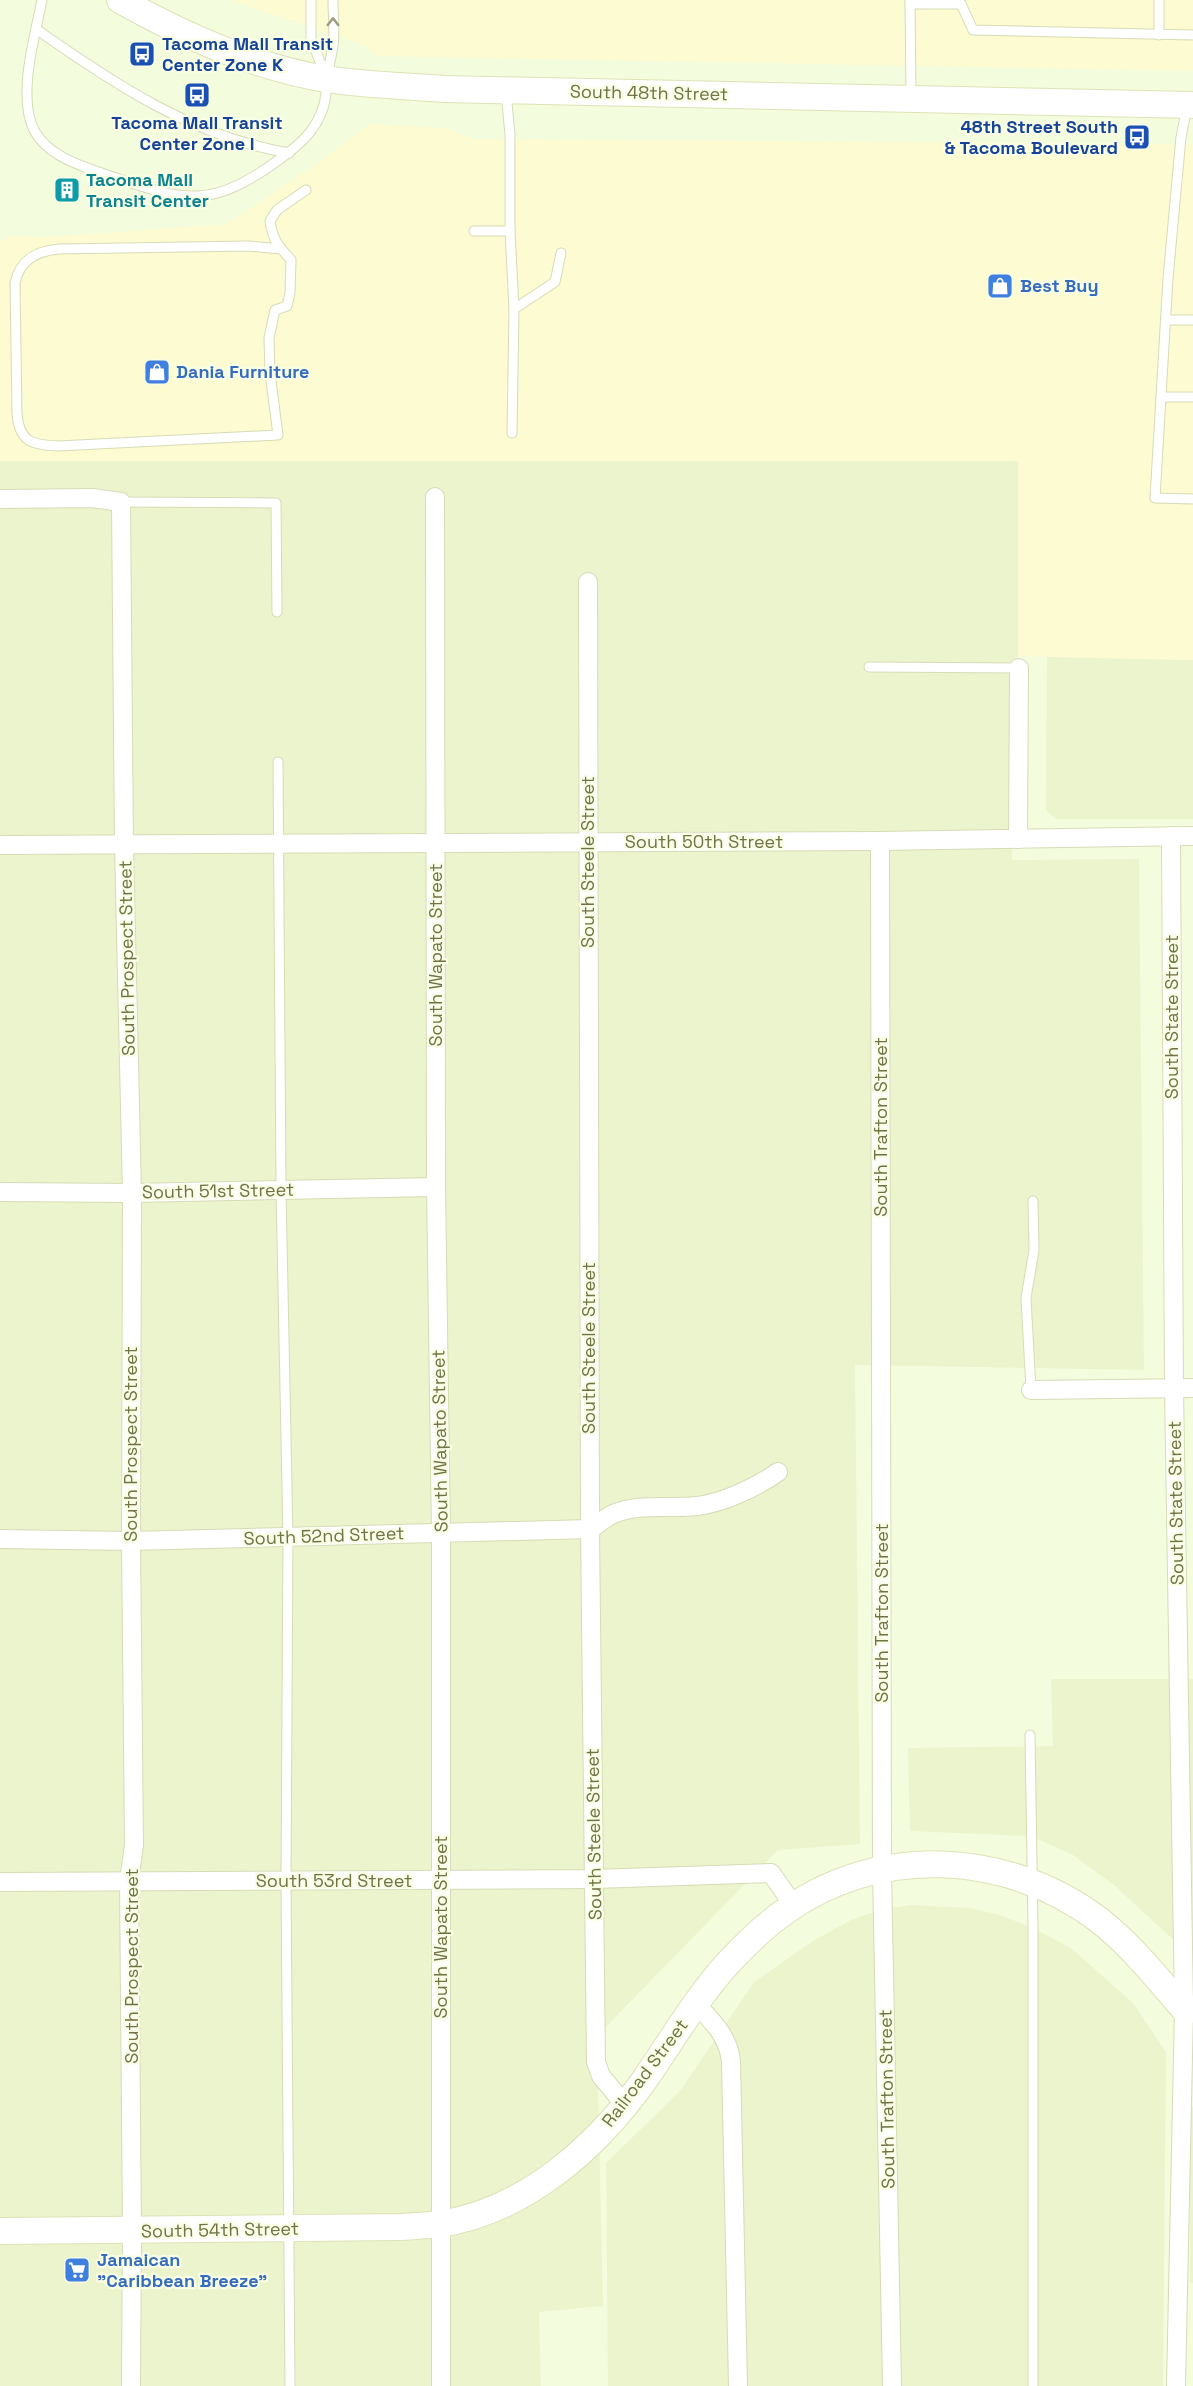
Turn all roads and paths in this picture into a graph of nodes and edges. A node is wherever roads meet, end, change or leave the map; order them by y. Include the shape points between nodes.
1 (42, 0) edge
2 (120, 0) edge
3 (311, 0) edge
4 (333, 0) edge
5 (1159, 0) edge
6 (910, 2) edge
7 (963, 2) edge
8 (36, 29) junction
9 (1159, 34) junction
10 (1193, 35) edge
11 (327, 79) junction
12 (506, 90) junction
13 (911, 98) junction
14 (1190, 105) edge
15 (289, 153) junction
16 (306, 190) dead end
17 (474, 231) dead end
18 (510, 231) junction
19 (281, 249) junction
20 (561, 253) dead end
21 (514, 309) junction
22 (1166, 320) junction
23 (1193, 320) edge
24 (1161, 397) junction
25 (1193, 397) edge
26 (512, 433) dead end
27 (435, 497) dead end
28 (0, 499) edge
29 (1193, 499) edge
30 (122, 502) junction
31 (588, 582) dead end
32 (277, 612) dead end
33 (869, 667) dead end
34 (1019, 669) joint
35 (278, 762) dead end
36 (1171, 836) junction
37 (1193, 836) edge
38 (1018, 838) junction
39 (880, 841) junction
40 (279, 842) junction
41 (587, 842) junction
42 (436, 843) junction
43 (0, 846) edge
44 (124, 846) junction
45 (436, 1186) junction
46 (281, 1190) junction
47 (0, 1192) edge
48 (132, 1193) junction
49 (1033, 1201) dead end
50 (1174, 1389) junction
51 (1193, 1389) edge
52 (1032, 1390) joint
53 (778, 1472) dead end
54 (590, 1529) junction
55 (441, 1533) junction
56 (288, 1537) junction
57 (0, 1539) edge
58 (131, 1541) junction
59 (1030, 1735) dead end
60 (882, 1869) junction
61 (595, 1879) junction
62 (129, 1881) junction
63 (286, 1881) junction
64 (442, 1881) junction
65 (1032, 1881) junction
66 (0, 1882) edge
67 (794, 1906) junction
68 (696, 2004) junction
69 (1190, 2013) edge
70 (625, 2105) junction
71 (440, 2224) junction
72 (288, 2229) junction
73 (0, 2231) edge
74 (132, 2231) junction
75 (130, 2386) edge
76 (290, 2386) edge
77 (441, 2386) edge
78 (738, 2386) edge
79 (892, 2386) edge
80 (1034, 2386) edge
81 (1176, 2386) edge

1 - 8 lane
2 - 11 street, South 48th Street via 226,51
3 - 11 lane via 311,39
11 -> 4 lane via 333,43
5 - 9 lane
6 - 7 lane
6 - 13 lane
7 - 9 lane via 973,30
8 - 15 lane via 153,105 239,142
8 - 15 lane via 28,111 43,142 66,159 149,189 197,197 236,187
9 - 10 lane
11 - 12 street, South 48th Street
11 - 15 lane via 317,122
12 - 13 street, South 48th Street
12 - 18 lane
13 - 14 street, South 48th Street
14 - 22 lane via 1181,137
16 - 19 lane via 277,210 270,221 273,237
17 - 18 lane
18 - 21 lane
19 - 19 lane via 59,249 28,259 15,283 17,413 22,434 30,442 58,446 278,435 269,338 275,310 287,306 290,293 291,260
20 - 21 lane via 555,282
21 - 26 lane
22 - 23 lane
22 - 24 lane
24 - 25 lane
24 - 29 lane via 1155,498
27 - 42 street, South Wapato Street
28 - 30 street via 92,498
30 - 32 lane via 276,503
30 - 44 street, South Prospect Street
31 - 41 street, South Steele Street
33 - 34 lane
34 - 38 street
35 - 40 lane
36 - 37 street, South 50th Street
36 - 38 street, South 50th Street
36 - 50 street, South State Street
38 - 39 street, South 50th Street
39 - 41 street, South 50th Street
39 - 60 street, South Trafton Street
40 - 42 street, South 50th Street
40 - 44 street, South 50th Street
40 - 46 lane
41 - 42 street, South 50th Street
41 - 54 street, South Steele Street
42 - 45 street, South Wapato Street
43 - 44 street, South 50th Street
44 - 48 street, South Prospect Street
45 - 46 street, South 51st Street
45 - 55 street, South Wapato Street
46 - 48 street, South 51st Street
46 - 56 lane
47 - 48 street, South 51st Street
48 - 58 street, South Prospect Street
49 - 52 lane via 1034,1250 1026,1298
50 - 51 street
50 - 52 street
50 - 69 street, South State Street
53 - 54 street, South 52nd Street via 742,1493 699,1506 639,1508 614,1514
54 - 55 street, South 52nd Street
54 - 61 street, South Steele Street
55 - 56 street, South 52nd Street
55 - 64 street, South Wapato Street
56 - 58 street, South 52nd Street
56 - 63 lane
57 - 58 street, South 52nd Street
58 - 62 street, South Prospect Street via 134,1845
59 - 65 lane
60 - 65 street via 907,1864 954,1864
60 - 67 street, Railroad Street via 840,1882
60 - 79 street, South Trafton Street
61 - 64 street, South 53rd Street
61 - 67 street, South 53rd Street via 771,1873
61 - 70 street, South Steele Street via 596,2062 601,2076
62 - 63 street, South 53rd Street
62 - 66 street, South 53rd Street
62 - 74 street, South Prospect Street
63 - 64 street, South 53rd Street
63 - 72 lane
64 - 71 street, South Wapato Street
65 - 69 street via 1078,1906 1111,1931
65 - 80 lane
67 - 68 street, Railroad Street via 750,1940
68 - 70 street, Railroad Street
68 - 78 street via 723,2035 731,2061
69 - 81 street, South State Street
70 - 71 street, Railroad Street via 555,2173 497,2207
71 - 72 street, South 54th Street
71 - 77 street, South Wapato Street
72 - 74 street, South 54th Street
72 - 76 lane
73 - 74 street, South 54th Street
74 - 75 street, South Prospect Street

